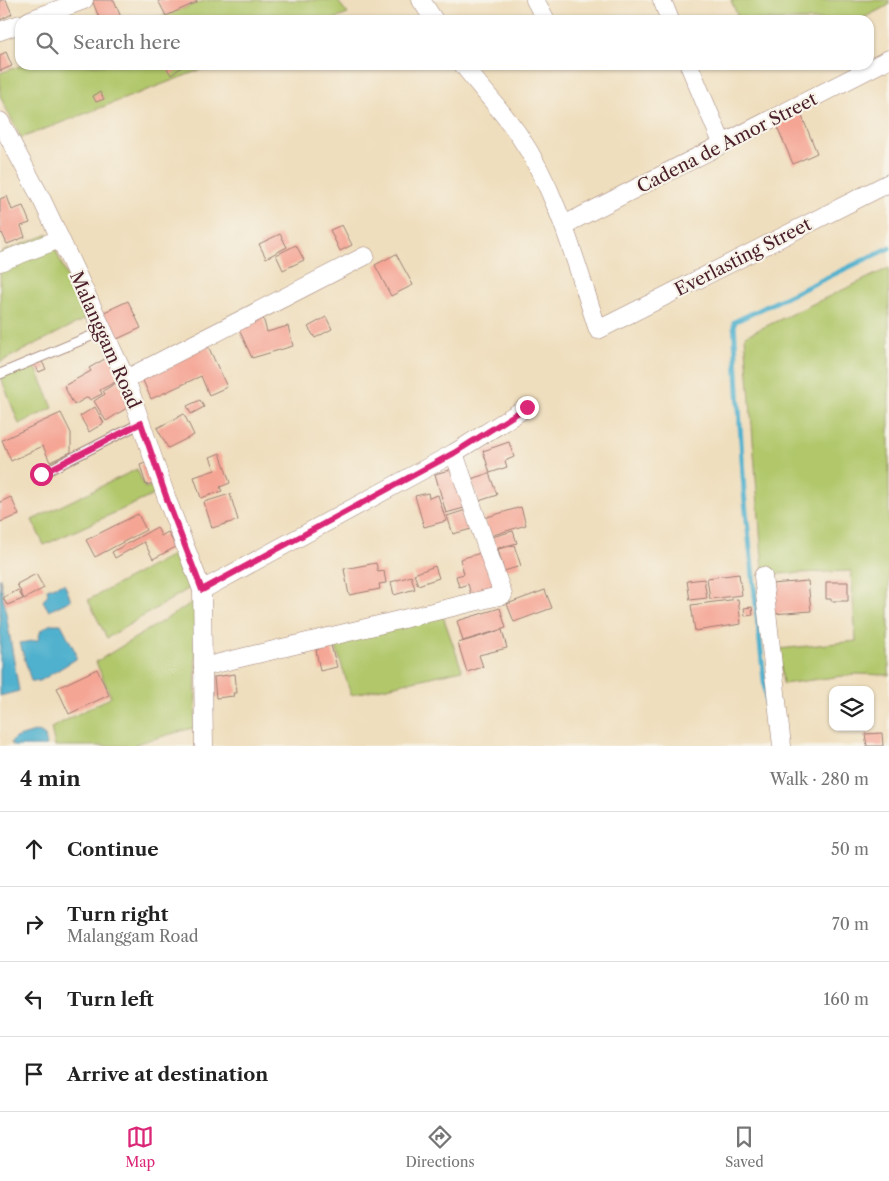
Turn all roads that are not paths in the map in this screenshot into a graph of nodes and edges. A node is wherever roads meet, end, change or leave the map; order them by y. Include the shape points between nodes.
1 (84, 0) edge
2 (421, 0) edge
3 (535, 0) edge
4 (662, 0) edge
5 (44, 15) edge
6 (431, 15) edge
7 (543, 15) edge
8 (668, 15) edge
9 (15, 26) edge
10 (0, 31) edge
11 (889, 59) edge
12 (874, 67) edge
13 (467, 70) edge
14 (691, 70) edge
15 (867, 70) edge
16 (0, 121) edge
17 (722, 143) junction
18 (889, 183) edge
19 (564, 225) junction
20 (60, 239) junction
21 (365, 256) dead end
22 (0, 262) edge
23 (103, 331) junction
24 (0, 374) edge
25 (126, 378) junction
26 (527, 407) dead end
27 (141, 423) junction
28 (454, 453) junction
29 (41, 474) dead end
30 (764, 576) dead end
31 (202, 590) junction
32 (203, 667) junction
33 (204, 746) edge
34 (782, 746) edge

1 - 5 street
2 - 6 street
3 - 7 street
4 - 8 street
9 - 10 street
11 - 12 street, Cadena de Amor Street
13 - 19 street via 518,134
14 - 17 street
15 - 17 street, Cadena de Amor Street
16 - 20 street, Malanggam Road
17 - 19 street, Cadena de Amor Street
18 - 19 street, Everlasting Street via 598,330
20 - 22 street
20 - 23 street, Malanggam Road
21 - 25 street
23 - 24 lane
23 - 25 street, Malanggam Road
25 - 27 street, Malanggam Road
26 - 28 street
27 - 29 lane
27 - 31 street, Malanggam Road
28 - 31 street
28 - 32 street via 503,595
30 - 34 street
31 - 32 street, Malanggam Road
32 - 33 street, Malanggam Road

